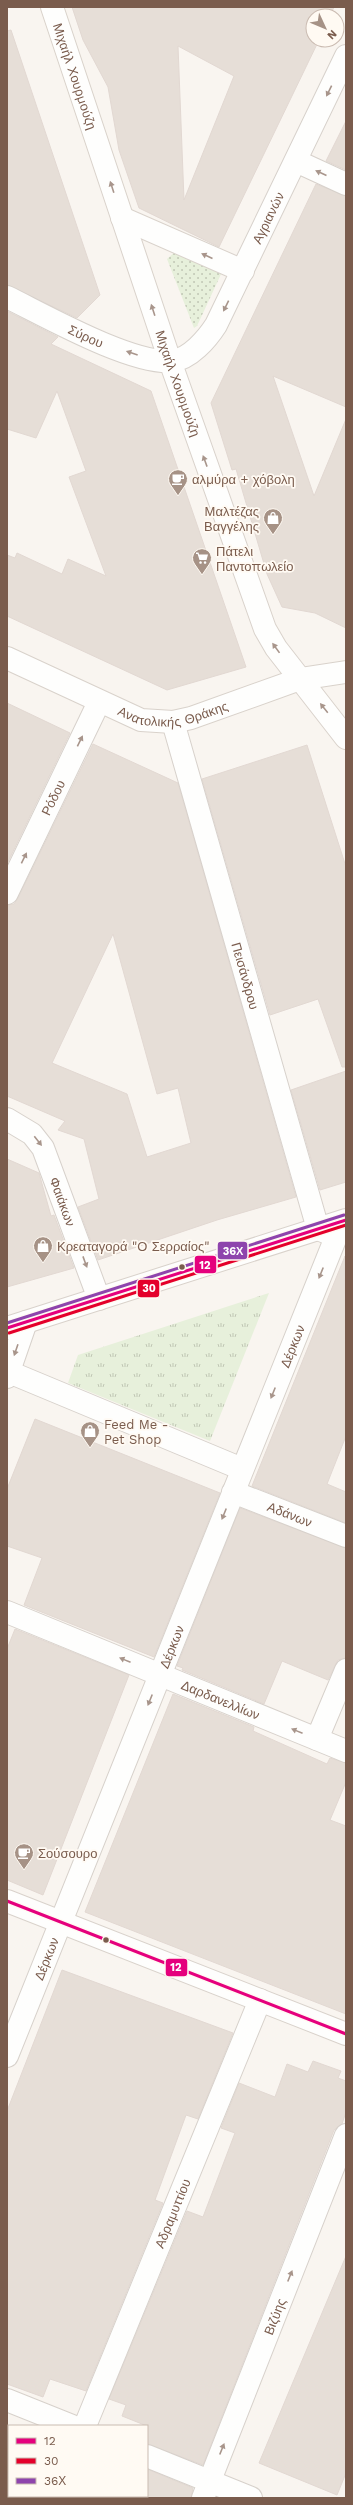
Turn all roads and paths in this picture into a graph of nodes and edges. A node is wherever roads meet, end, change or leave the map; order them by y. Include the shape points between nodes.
1 (52, 7) edge
2 (346, 56) edge
3 (296, 161) junction
4 (346, 184) edge
5 (122, 218) junction
6 (243, 271) junction
7 (7, 297) edge
8 (170, 361) junction
9 (7, 658) edge
10 (346, 672) edge
11 (300, 679) junction
12 (99, 702) junction
13 (172, 722) junction
14 (346, 738) edge
15 (7, 893) edge
16 (7, 1119) edge
17 (337, 1232) edge
18 (99, 1299) junction
19 (16, 1325) edge
20 (8, 1375) edge
21 (242, 1470) junction
22 (233, 1492) junction
23 (346, 1536) edge
24 (7, 1612) edge
25 (346, 1670) edge
26 (160, 1675) junction
27 (317, 1739) junction
28 (346, 1751) edge
29 (7, 1901) edge
30 (61, 1923) junction
31 (260, 2000) junction
32 (346, 2034) edge
33 (7, 2056) edge
34 (346, 2135) edge
35 (7, 2400) edge
36 (51, 2422) edge
37 (67, 2425) edge
38 (85, 2425) edge
39 (148, 2457) edge
40 (206, 2490) edge
41 (251, 2498) edge

5 -> 1 street, Μιχαήλ Χουρμούζη
2 -> 3 street, Αγριανών
4 -> 3 street
3 - 6 street, Αγριανών
6 -> 5 street
8 -> 5 street, Μιχαήλ Χουρμούζη
6 -> 8 street, Αγριανών via 212,331 191,352
8 -> 7 street, Σύρου via 154,359 115,347
11 -> 8 street, Μιχαήλ Χουρμούζη via 265,629
9 - 12 street, Ανατολικής Θράκης
10 - 11 street, Ανατολικής Θράκης
11 - 13 street, Ανατολικής Θράκης via 191,718
14 -> 11 street, Μιχαήλ Χουρμούζη
12 - 13 street, Ανατολικής Θράκης via 141,720
15 -> 12 street, Ρόδου
13 - 17 street, Πεισάνδρου
16 -> 18 street, Φαιάκων via 32,1134 43,1148
17 - 18 street
17 -> 21 street, Δέρκων
18 - 19 street
19 -> 20 street
20 - 21 street
21 - 22 street, Δέρκων
22 - 23 street, Αδάνων
22 -> 26 street, Δέρκων
26 -> 24 street, Δαρδανελλίων
25 - 27 street
27 -> 26 street, Δαρδανελλίων
26 -> 30 street, Δέρκων
27 - 28 street, Δαρδανελλίων
29 - 30 street
30 - 31 street
30 - 33 street, Δέρκων
31 - 32 street
31 - 38 street, Αδραμυττίου
40 -> 34 street, Βιζύης
35 - 36 street
36 - 37 street
39 - 40 street
40 - 41 street

